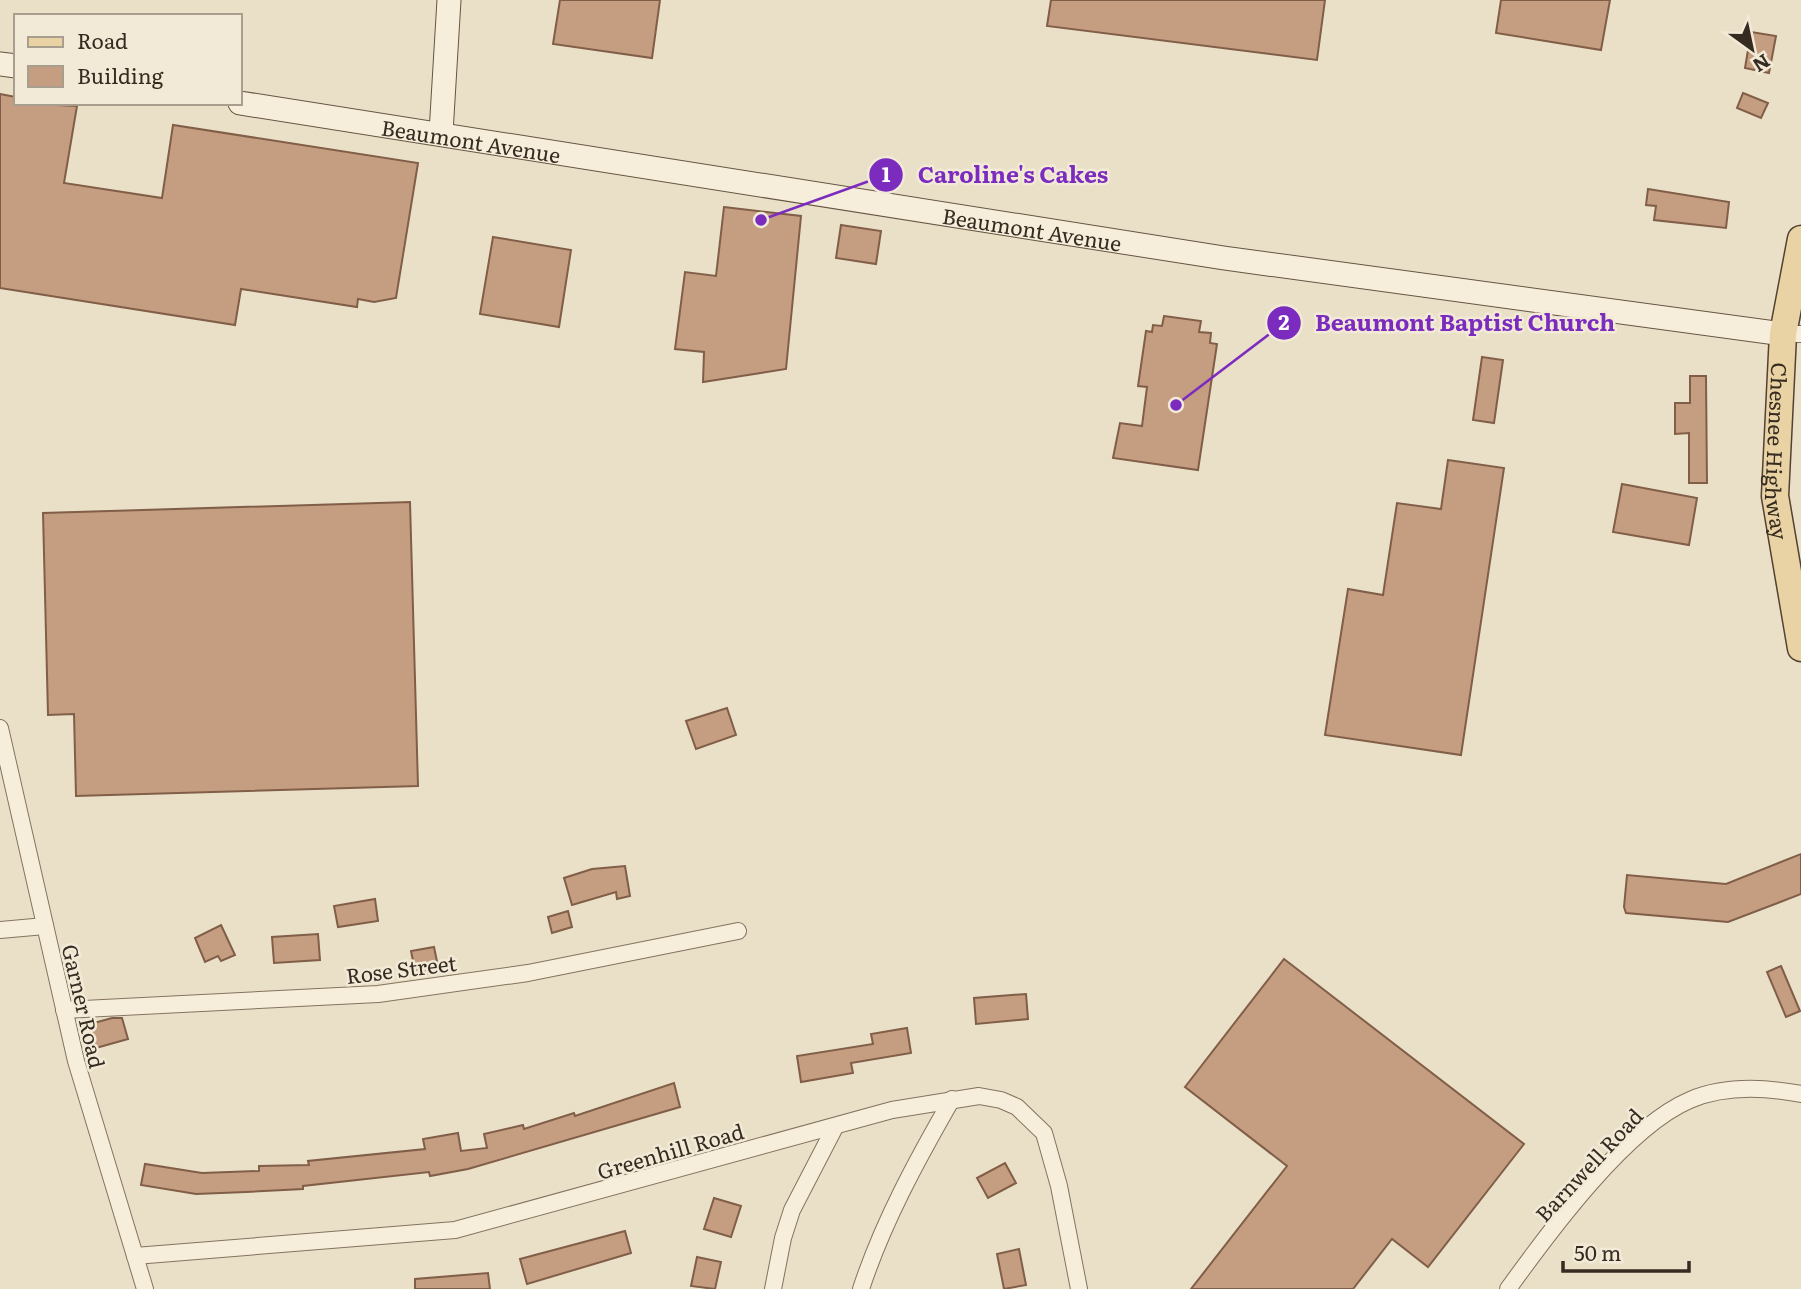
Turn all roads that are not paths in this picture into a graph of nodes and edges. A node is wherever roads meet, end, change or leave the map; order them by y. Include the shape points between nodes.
1 (449, 0) edge
2 (242, 103) edge
3 (440, 133) junction
4 (1801, 239) edge
5 (1792, 334) edge
6 (1801, 648) edge
7 (0, 728) edge
8 (45, 926) junction
9 (0, 930) edge
10 (738, 931) dead end
11 (64, 1010) junction
12 (1801, 1094) edge
13 (952, 1100) junction
14 (835, 1126) junction
15 (135, 1256) junction
16 (145, 1289) edge
17 (773, 1289) edge
18 (861, 1289) edge
19 (1079, 1289) edge
20 (1508, 1289) edge

1 - 3 street
2 - 3 street, Beaumont Avenue
3 - 5 street, Beaumont Avenue via 1224,258
4 - 5 main road, Chesnee Highway
5 - 6 main road, Chesnee Highway via 1774,496
7 - 8 street, Garner Road
8 - 9 street
8 - 11 street, Garner Road
10 - 11 street, Rose Street via 528,973 378,994
11 - 15 street, Garner Road
12 - 20 street, Barnwell Road via 1764,1088 1726,1090 1692,1098 1664,1114 1600,1175
13 - 14 street, Greenhill Road
13 - 18 street via 890,1215
13 - 19 street, Greenhill Road via 979,1096 1001,1100 1017,1107 1044,1133
14 - 15 street, Greenhill Road via 454,1230
14 - 17 street via 792,1210
15 - 16 street, Garner Road

